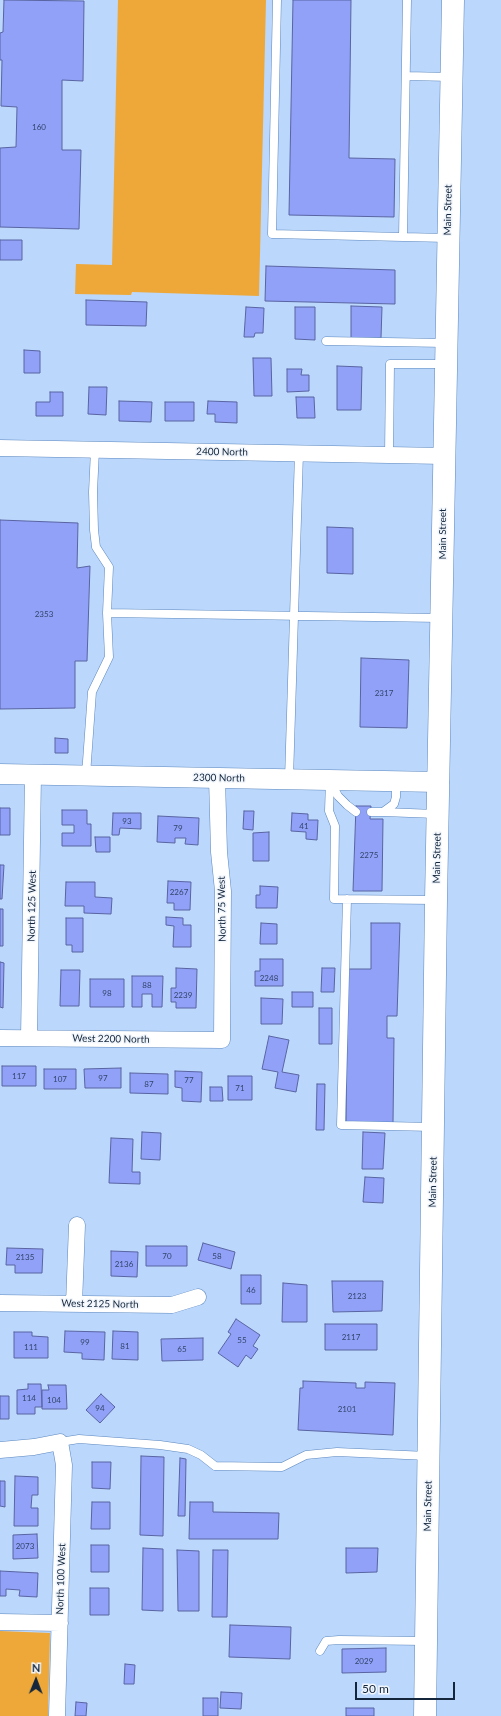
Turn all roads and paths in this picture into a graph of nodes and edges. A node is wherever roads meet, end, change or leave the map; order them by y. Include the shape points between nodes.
1 (277, 0) edge
2 (407, 0) edge
3 (453, 0) edge
4 (406, 76) junction
5 (451, 77) junction
6 (403, 237) junction
7 (448, 238) junction
8 (326, 341) dead end
9 (446, 343) junction
10 (446, 364) junction
11 (0, 448) edge
12 (95, 450) junction
13 (300, 453) junction
14 (389, 455) junction
15 (444, 456) junction
16 (108, 613) junction
17 (294, 615) junction
18 (442, 618) junction
19 (0, 774) edge
20 (33, 775) junction
21 (86, 776) junction
22 (217, 778) junction
23 (289, 780) junction
24 (330, 780) junction
25 (396, 781) junction
26 (438, 782) junction
27 (356, 812) dead end
28 (370, 812) dead end
29 (383, 812) junction
30 (438, 814) junction
31 (347, 899) junction
32 (436, 900) junction
33 (0, 1038) edge
34 (29, 1038) junction
35 (222, 1040) joint
36 (434, 1127) junction
37 (77, 1225) dead end
38 (198, 1297) dead end
39 (0, 1302) edge
40 (74, 1304) junction
41 (60, 1442) junction
42 (0, 1450) edge
43 (429, 1456) junction
44 (0, 1622) edge
45 (60, 1623) junction
46 (426, 1641) junction
47 (320, 1651) dead end
48 (57, 1716) edge
49 (425, 1716) edge

1 - 6 lane via 272,234
2 - 4 lane
3 - 5 main road, Main Street
4 - 5 lane
4 - 6 lane
5 - 7 main road, Main Street
6 - 7 lane
7 - 9 main road, Main Street
8 - 9 lane
9 - 10 main road, Main Street
10 - 14 lane via 390,364
10 - 15 main road, Main Street
11 - 12 street, 2400 North
12 - 13 street, 2400 North
12 - 16 lane via 94,530 96,547 109,567
13 - 14 street, 2400 North
13 - 17 lane
14 - 15 street, 2400 North
15 - 18 main road, Main Street
16 - 17 lane
16 - 21 lane via 109,657 92,692
17 - 18 lane
17 - 23 lane
18 - 26 main road, Main Street
19 - 20 street, 2300 North
20 - 21 street, 2300 North
20 - 34 street, North 125 West
21 - 22 street, 2300 North
22 - 23 street, 2300 North
22 - 35 street, North 75 West via 223,891
23 - 24 street, 2300 North
24 - 25 street, 2300 North
24 - 27 lane via 338,796
24 - 31 lane via 328,811 335,826 334,899
25 - 26 street, 2300 North
25 - 29 lane via 394,804
26 - 30 main road, Main Street
28 - 29 lane
29 - 30 lane
30 - 32 main road, Main Street
31 - 32 lane
31 - 36 lane via 340,1125
32 - 36 main road, Main Street
33 - 34 street, West 2200 North
34 - 35 street, West 2200 North
36 - 43 main road, Main Street
37 - 40 street
38 - 40 street, West 2125 North via 172,1305
39 - 40 street, West 2125 North
41 - 42 street
41 - 43 lane via 79,1439 188,1448 215,1466 282,1467 306,1455 337,1452
41 - 45 street, North 100 West via 64,1465
43 - 46 main road, Main Street
44 - 45 street
45 - 48 street, North 100 West
46 - 47 lane via 326,1641
46 - 49 main road, Main Street

